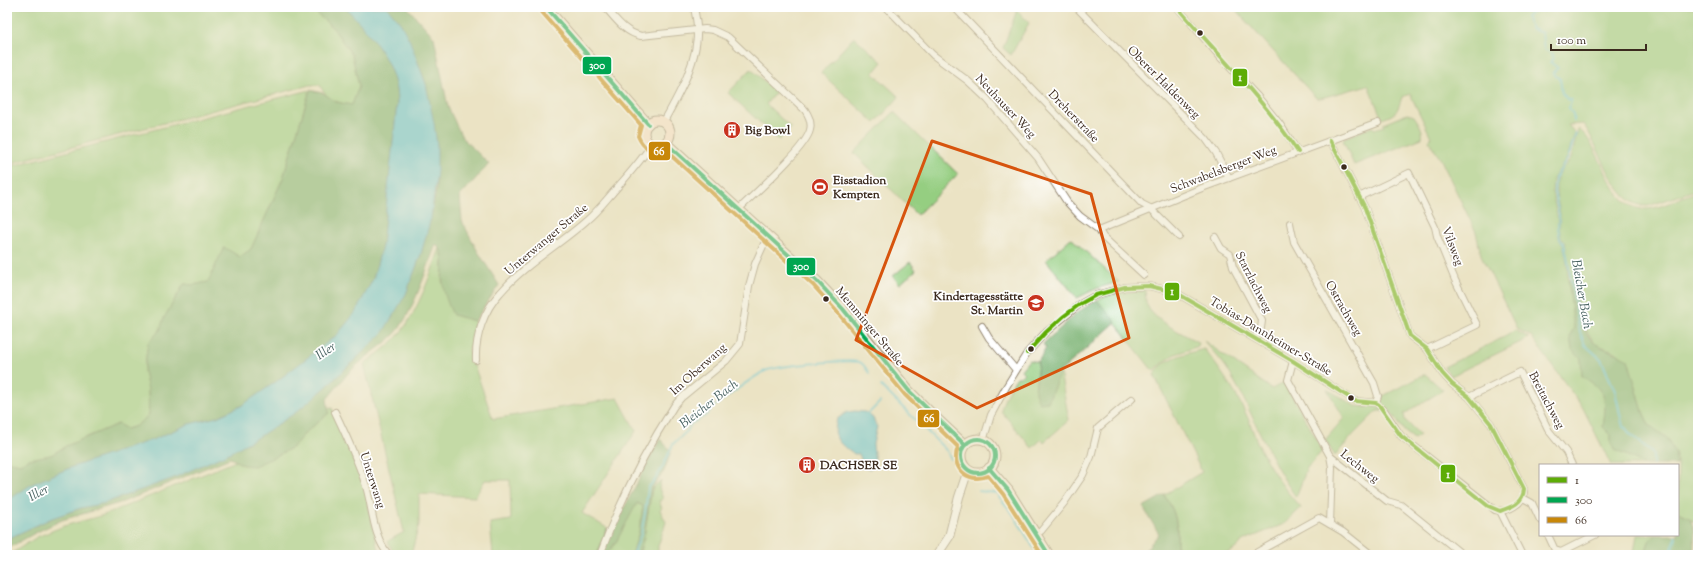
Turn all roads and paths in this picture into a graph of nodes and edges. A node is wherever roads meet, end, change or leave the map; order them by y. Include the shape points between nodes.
1 (546, 7) edge
2 (605, 7) edge
3 (694, 7) edge
4 (886, 7) edge
5 (954, 7) edge
6 (1076, 7) edge
7 (1177, 7) edge
8 (697, 29) junction
9 (663, 123) junction
10 (1378, 123) dead end
11 (648, 124) junction
12 (1330, 140) junction
13 (666, 143) junction
14 (651, 145) junction
15 (1298, 152) junction
16 (1229, 178) junction
17 (1359, 197) junction
18 (1150, 208) junction
19 (740, 209) junction
20 (1290, 224) dead end
21 (1099, 230) junction
22 (768, 235) junction
23 (1179, 237) dead end
24 (1215, 237) dead end
25 (1144, 275) dead end
26 (982, 326) dead end
27 (1255, 338) junction
28 (1427, 349) junction
29 (476, 360) dead end
30 (1293, 361) junction
31 (1016, 370) junction
32 (1469, 397) junction
33 (1132, 399) dead end
34 (1376, 403) junction
35 (335, 412) dead end
36 (983, 440) junction
37 (965, 445) junction
38 (1330, 456) junction
39 (1572, 464) edge
40 (989, 468) junction
41 (968, 470) junction
42 (1523, 498) junction
43 (1500, 511) junction
44 (1539, 518) edge
45 (1330, 524) junction
46 (1036, 534) junction
47 (1548, 536) edge
48 (1593, 536) edge
49 (390, 555) edge
50 (600, 555) edge
51 (937, 555) edge
52 (1049, 555) edge
53 (1252, 555) edge
54 (1372, 555) edge
55 (1463, 555) edge
56 (1522, 555) edge

1 - 11 main road
2 - 8 street via 625,30 632,34 641,36
3 - 8 street
4 - 21 street, Neuhauser Weg via 933,55 987,99 1038,158 1066,202
5 - 18 street, Dreherstraße via 1142,204
6 - 16 street, Oberer Haldenweg via 1203,136 1216,152
7 - 15 street via 1257,96
8 - 9 street via 690,69 681,92
8 - 19 street via 713,30 728,37 805,110 810,122 804,144
9 - 11 main road via 655,121
9 - 13 main road via 669,134
10 - 12 street, Schwabelsberger Weg
11 - 14 main road via 644,135
12 - 15 street, Schwabelsberger Weg
12 - 17 street
13 - 14 main road
13 - 19 main road, Memminger Straße
14 - 29 street, Unterwanger Straße via 588,220 499,293 478,334
15 - 16 street, Schwabelsberger Weg
16 - 18 street, Schwabelsberger Weg
17 - 28 street via 1373,230 1406,329 1410,336
17 - 28 street, Vilsweg via 1409,173 1455,280 1478,325
18 - 21 street, Schwabelsberger Weg
18 - 23 street, Dreherstraße
19 - 22 main road, Memminger Straße
20 - 34 street, Ostrachweg via 1294,242 1374,383 1378,396
21 - 25 street
22 - 37 main road, Memminger Straße via 817,281 909,391
22 - 50 street, Im Oberwang via 755,264 749,286 740,344 732,355 674,406 633,478
24 - 27 street, Starzlachweg via 1221,248 1230,254 1233,267 1262,320
26 - 31 street
27 - 30 street, Tobias-Dannheimer-Straße
27 - 31 street, Tobias-Dannheimer-Straße via 1174,292 1149,286 1125,287 1096,295 1080,304 1036,342
28 - 32 street via 1442,373
30 - 34 street, Tobias-Dannheimer-Straße via 1355,401
30 - 38 street, Lechweg via 1288,380
31 - 36 street, Tobias-Dannheimer-Straße via 991,415
32 - 39 street, Breitachweg via 1520,372 1549,431 1566,452
32 - 42 street via 1491,424 1501,442 1524,489
33 - 46 street via 1098,428 1091,457 1083,475 1064,503
34 - 43 street via 1384,410 1401,436 1488,506
35 - 49 street, Unterwang via 365,483 378,538
36 - 37 main road via 973,440
36 - 40 main road via 994,453
37 - 41 main road via 961,456
38 - 45 street
38 - 55 street, Lechweg via 1387,501 1401,505
40 - 41 main road via 979,473
40 - 46 main road via 1008,490
41 - 51 street via 949,537
42 - 43 street via 1515,506
42 - 44 street via 1532,503
43 - 56 street
45 - 53 street via 1319,518
45 - 54 street
46 - 52 main road
47 - 48 street via 1555,550 1561,552

